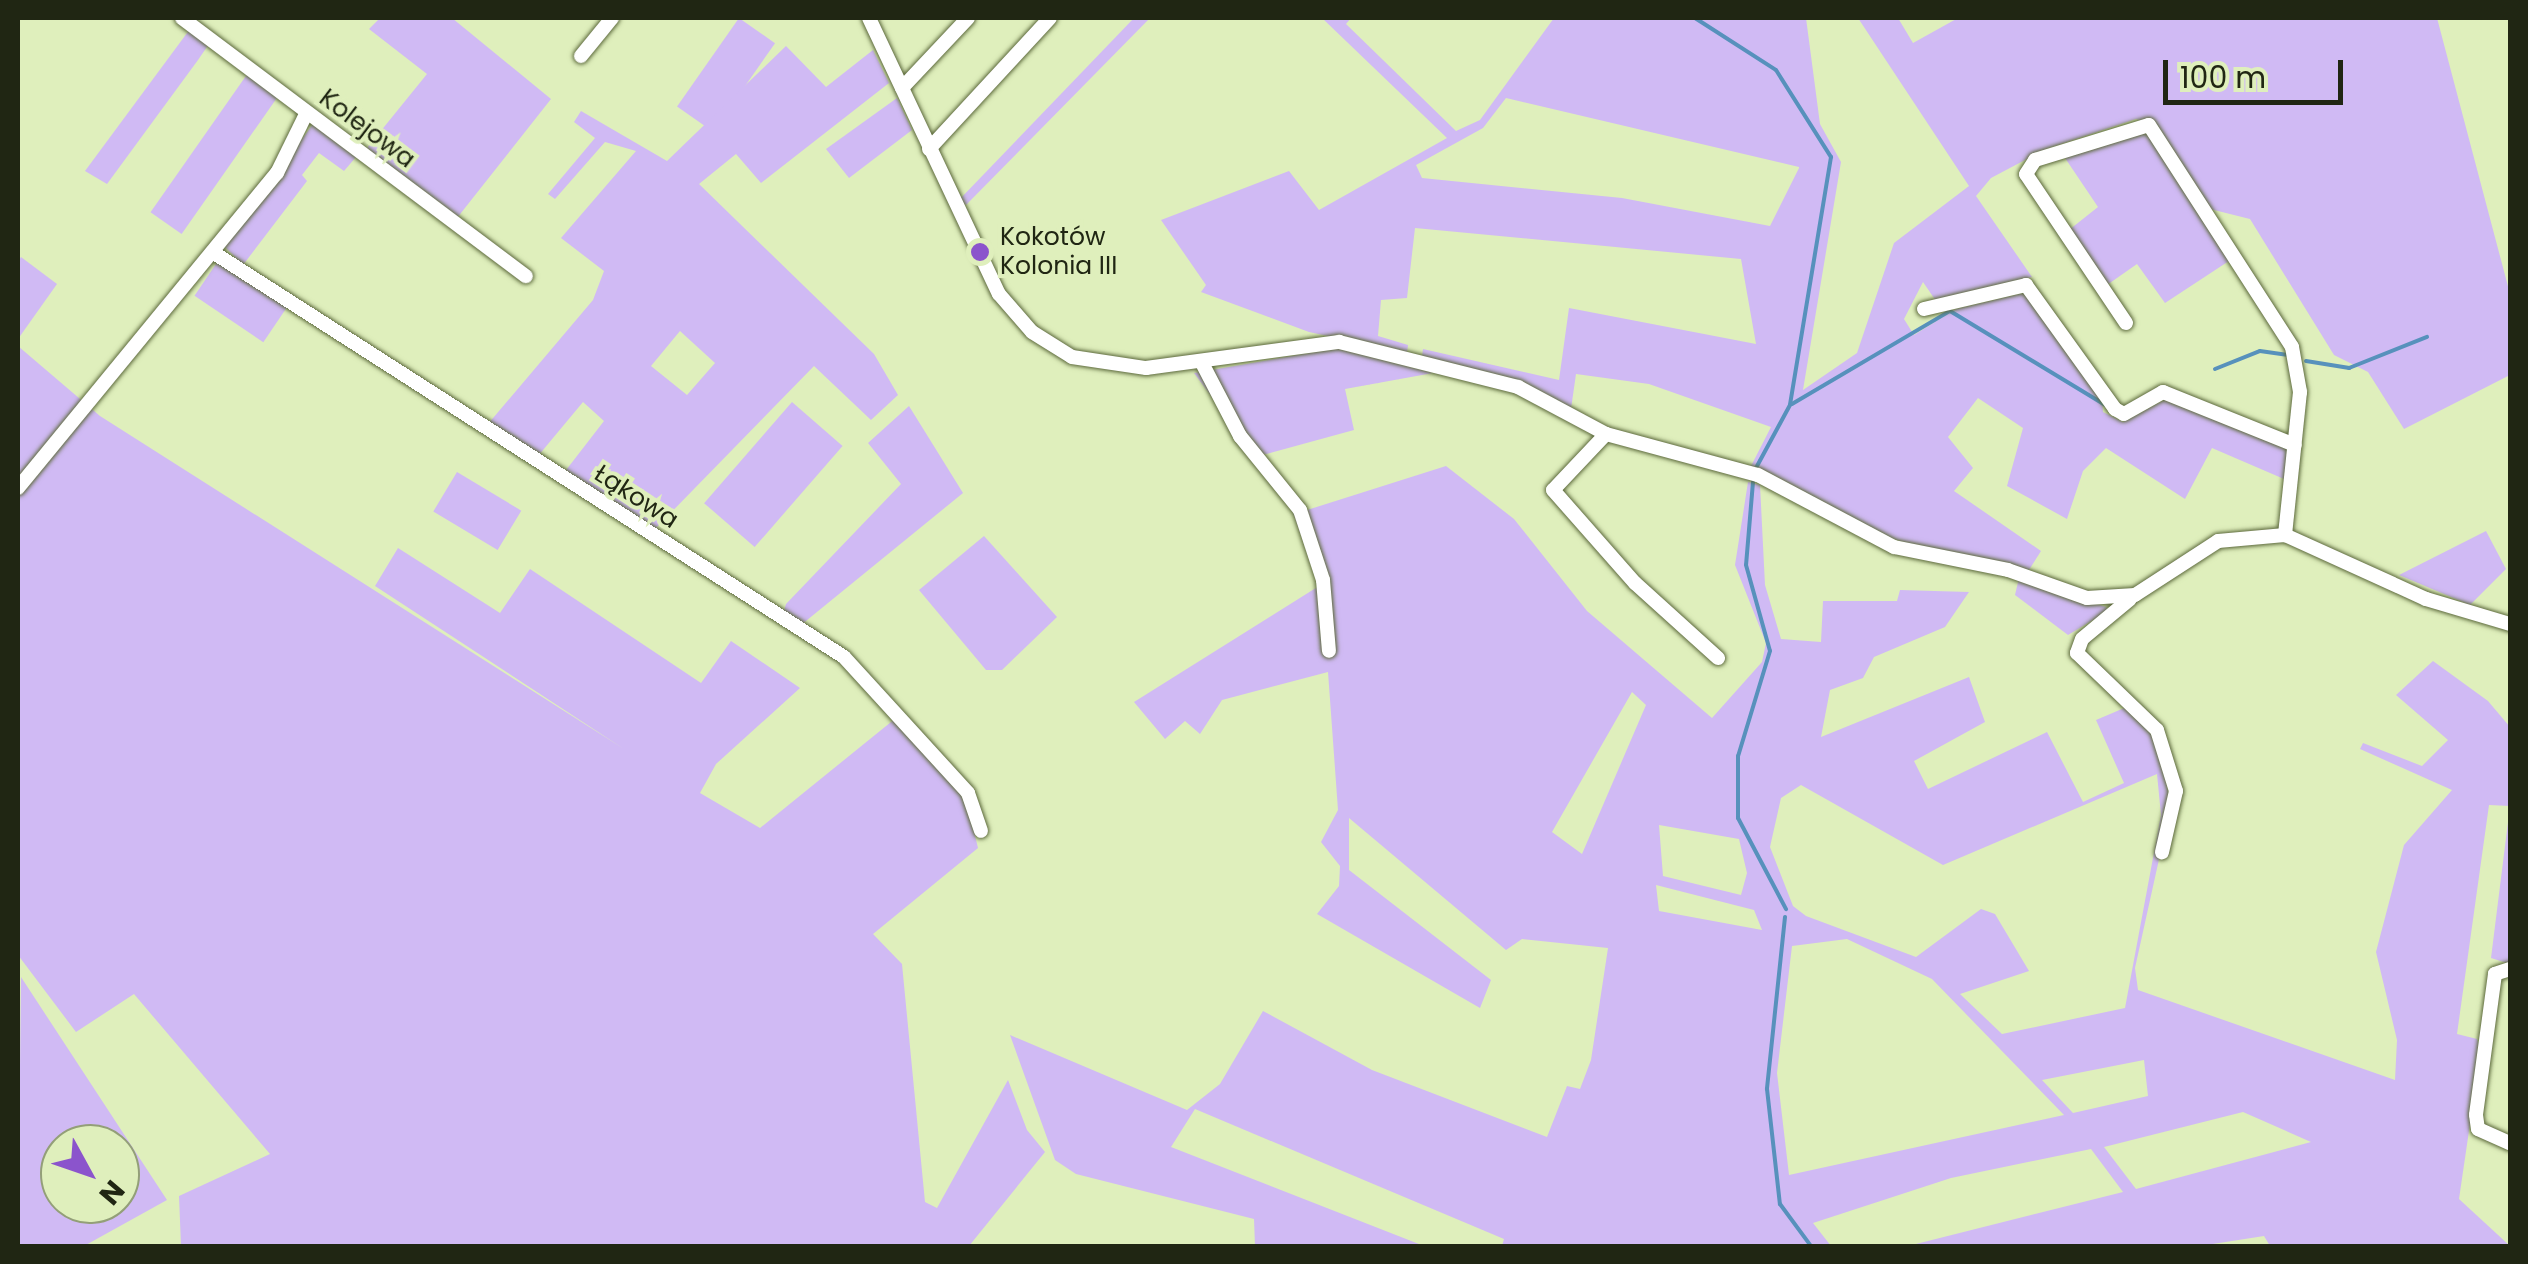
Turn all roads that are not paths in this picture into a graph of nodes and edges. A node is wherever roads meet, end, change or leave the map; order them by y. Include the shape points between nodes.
1 (182, 18) edge
2 (612, 18) edge
3 (968, 18) edge
4 (1050, 18) edge
5 (876, 21) edge
6 (581, 56) dead end
7 (902, 88) junction
8 (305, 116) junction
9 (929, 149) junction
10 (214, 252) junction
11 (526, 276) dead end
12 (1924, 309) dead end
13 (2126, 323) dead end
14 (1200, 361) junction
15 (1606, 434) junction
16 (2295, 445) junction
17 (18, 488) edge
18 (2285, 535) junction
19 (2135, 595) junction
20 (2510, 624) edge
21 (1330, 651) dead end
22 (1718, 658) dead end
23 (981, 831) dead end
24 (2162, 852) dead end
25 (2510, 969) edge
26 (2510, 1143) edge

1 - 8 street, Kolejowa
2 - 6 street
3 - 7 street
4 - 9 street
5 - 7 street
7 - 9 street
8 - 10 street via 292,152
8 - 11 street, Kolejowa
9 - 14 street via 991,281 1046,344 1120,367
10 - 17 street
10 - 23 street, Łąkowa via 844,657 968,793
12 - 16 street via 2026,285 2115,409 2124,414 2164,392
13 - 16 street via 2026,174 2035,160 2149,125 2292,347 2300,392
14 - 15 street via 1339,342 1518,387
14 - 21 street via 1240,436 1300,510 1324,580
15 - 19 street via 1758,476 1839,522 1920,555 2008,570 2087,598
15 - 22 street via 1552,490 1635,584
16 - 18 street
18 - 19 street via 2218,542
18 - 20 street via 2440,604
19 - 24 street via 2082,639 2077,653 2157,730 2176,791
25 - 26 street via 2495,974 2476,1115 2478,1129

